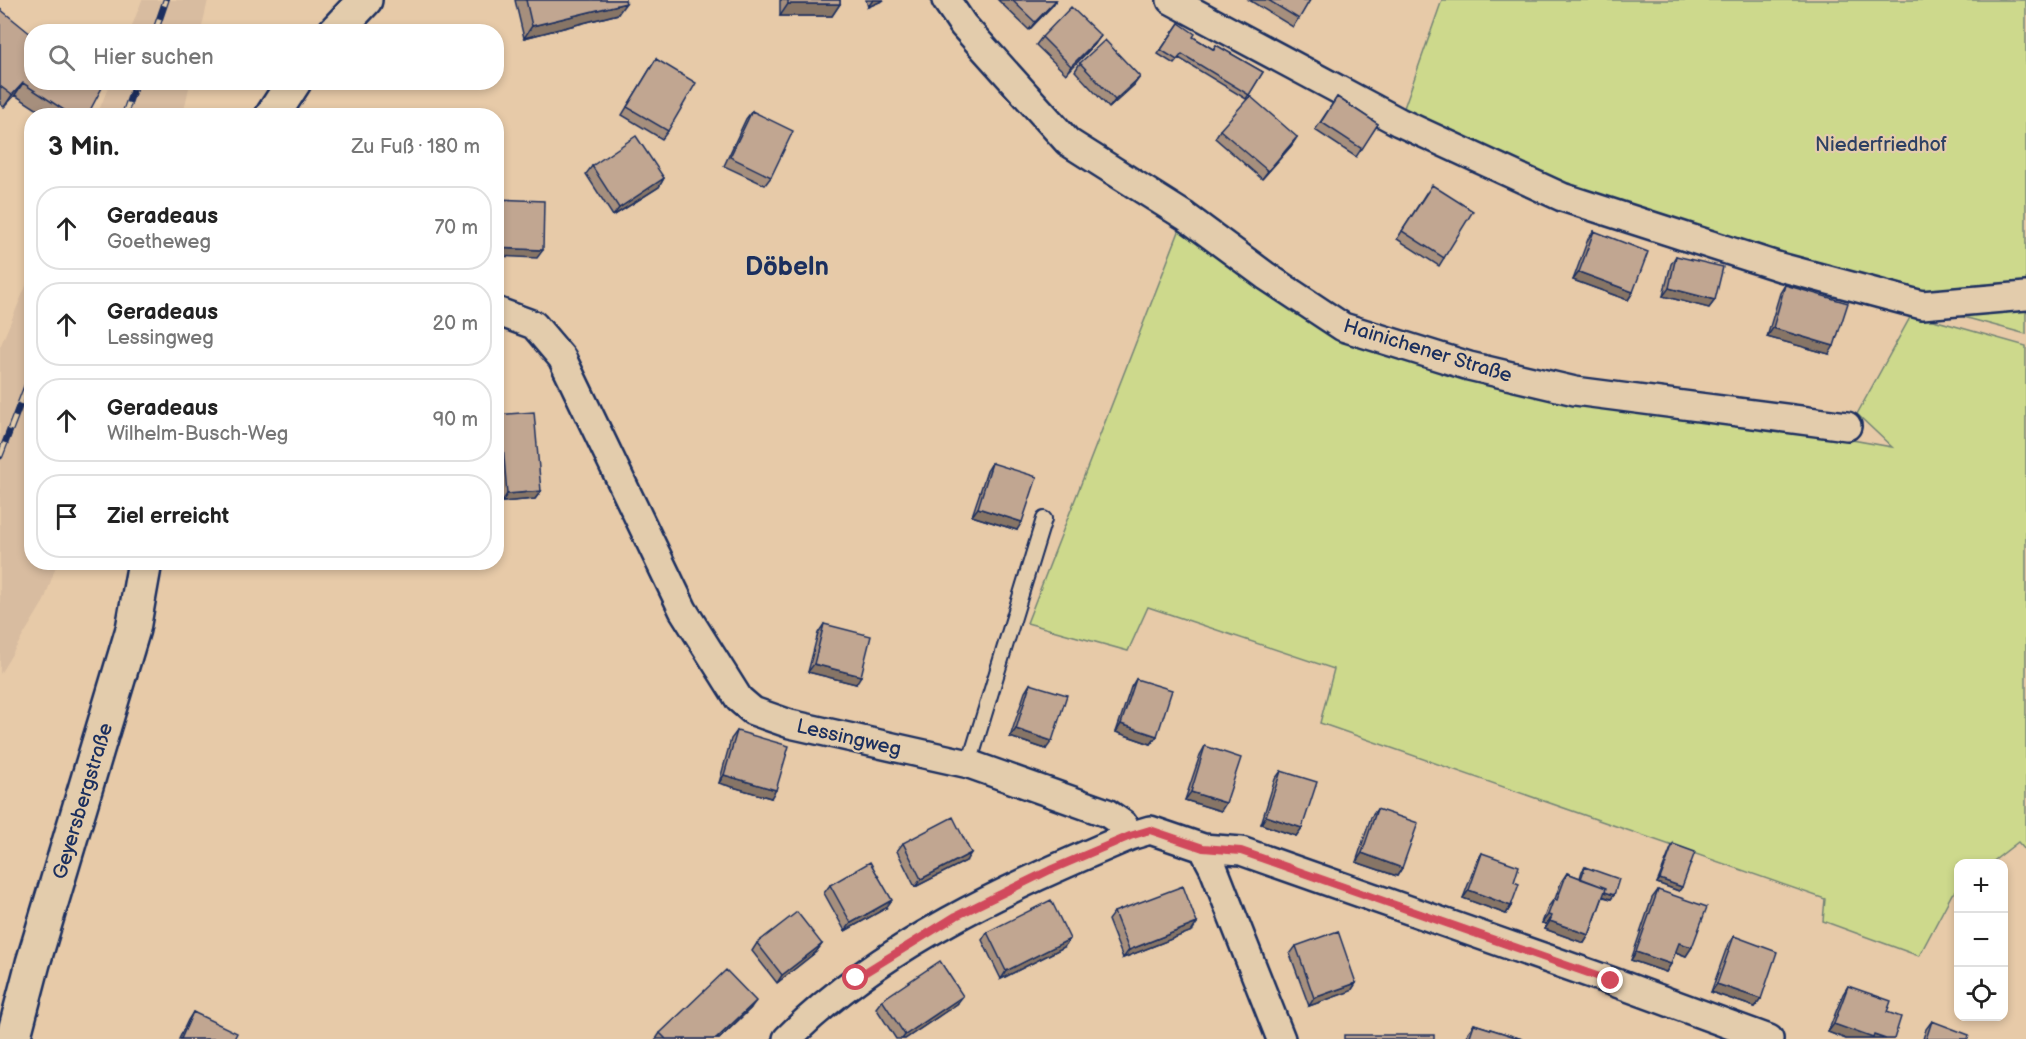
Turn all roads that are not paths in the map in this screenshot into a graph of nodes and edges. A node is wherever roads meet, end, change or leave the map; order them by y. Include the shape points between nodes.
1 (365, 0) edge
2 (946, 0) edge
3 (1171, 0) edge
4 (342, 24) edge
5 (289, 90) edge
6 (277, 108) edge
7 (2026, 296) edge
8 (504, 314) edge
9 (1847, 426) dead end
10 (1044, 519) dead end
11 (144, 570) edge
12 (969, 765) junction
13 (1130, 836) junction
14 (1203, 848) junction
15 (13, 1039) edge
16 (787, 1039) edge
17 (1281, 1039) edge
18 (1769, 1039) edge

1 - 4 main road
2 - 9 street, Hainichener Straße via 963,25 1068,142 1185,216 1343,327 1469,366 1575,391
3 - 7 street via 1399,122 1562,197 1780,267 1922,305
5 - 6 main road
8 - 12 street, Lessingweg via 534,325 562,358 683,610 739,699 753,711 790,724
10 - 12 lane
11 - 15 main road, Geyersbergstraße via 133,629
12 - 13 street, Lessingweg via 1107,813 1123,824
13 - 14 street via 1150,830
13 - 16 street via 956,916 856,978
14 - 17 street via 1214,867
14 - 18 street via 1241,851

